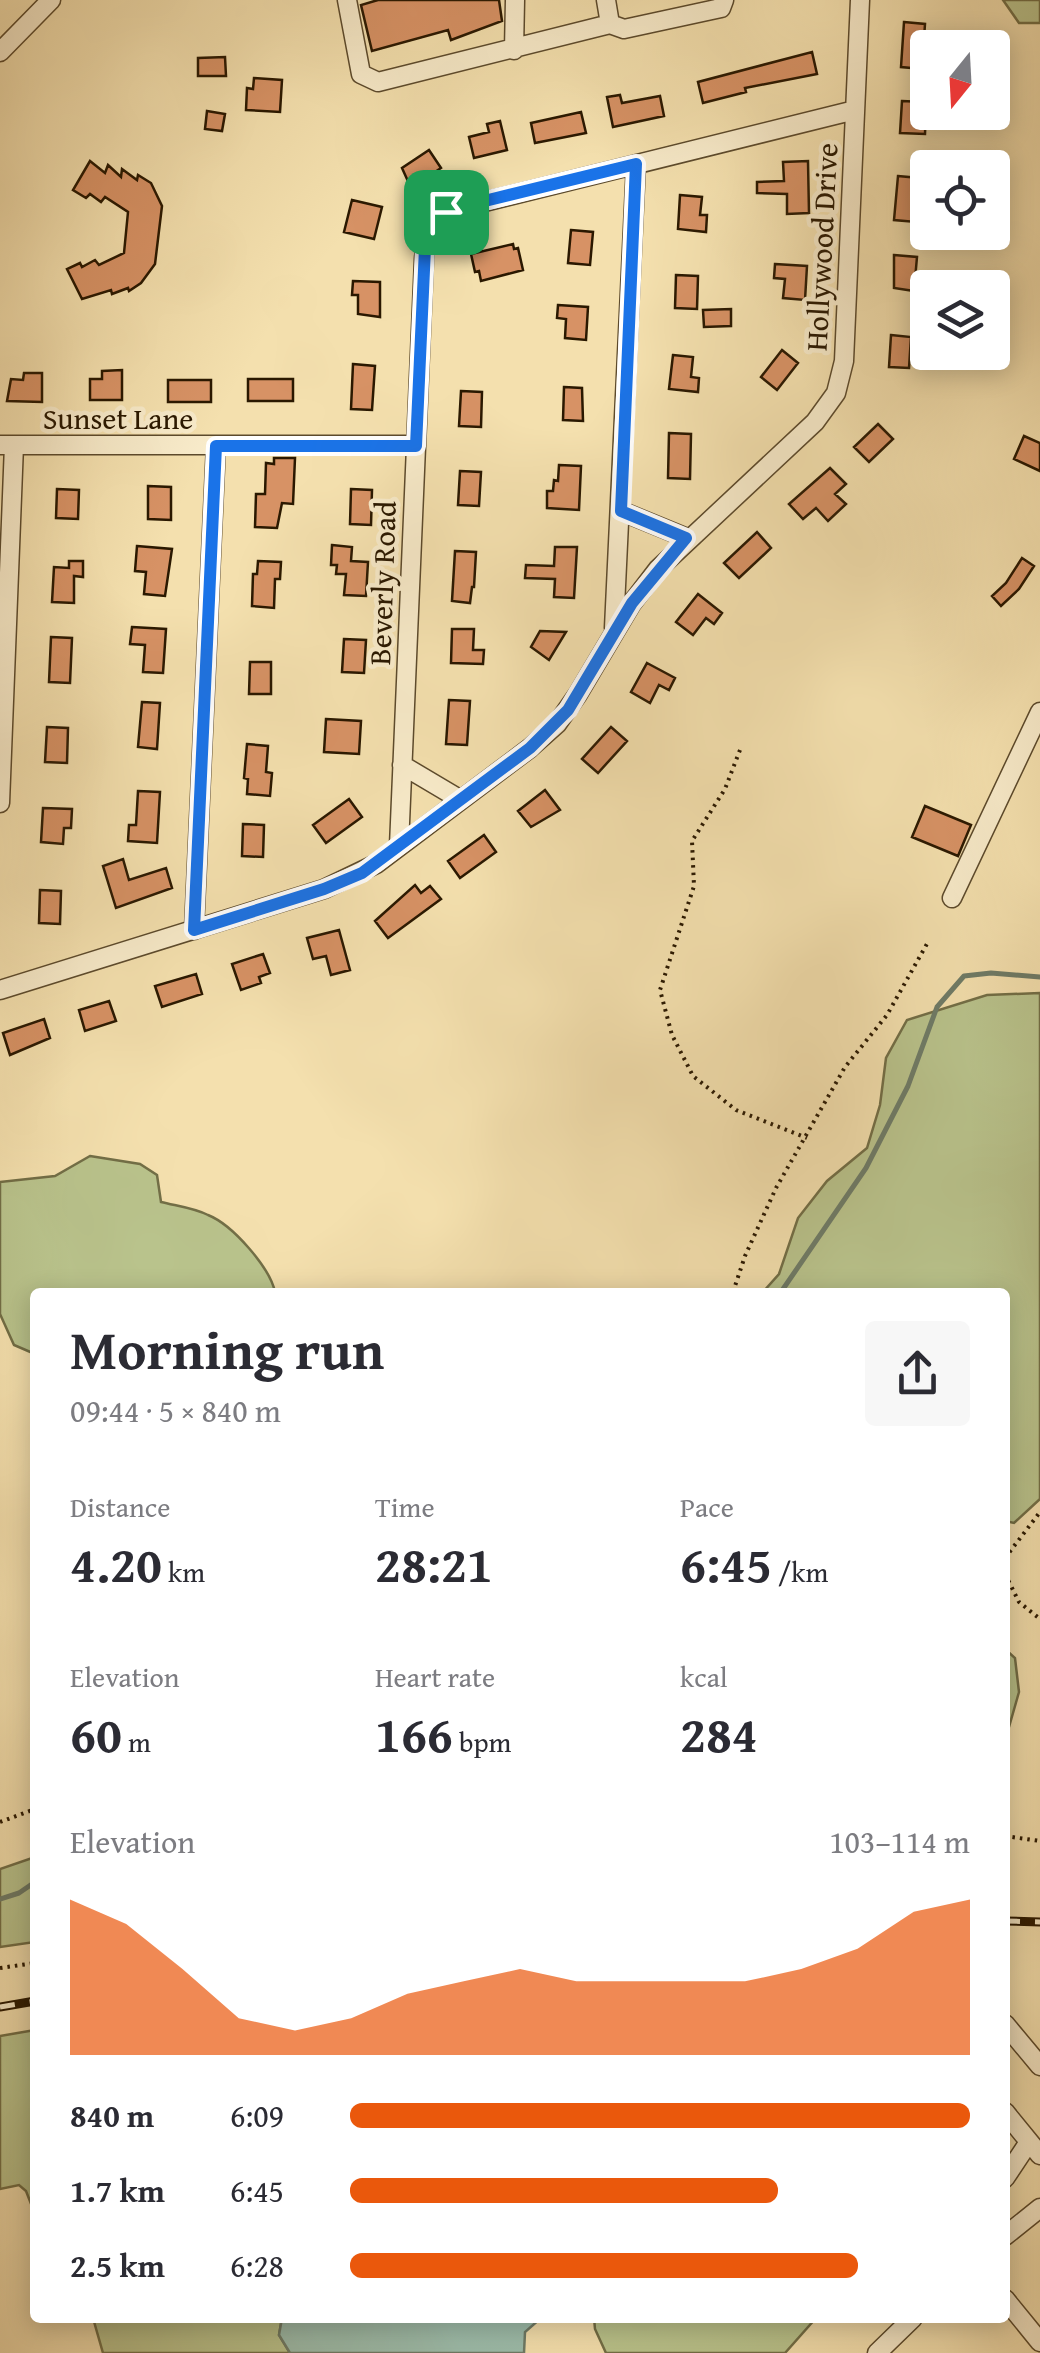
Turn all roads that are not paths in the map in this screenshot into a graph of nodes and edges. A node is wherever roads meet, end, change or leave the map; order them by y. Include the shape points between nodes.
1 (51, 0) edge
2 (347, 0) edge
3 (515, 0) edge
4 (606, 0) edge
5 (724, 0) edge
6 (860, 0) edge
7 (610, 24) junction
8 (514, 50) junction
9 (0, 52) edge
10 (855, 110) junction
11 (636, 164) junction
12 (7, 445) edge
13 (216, 446) junction
14 (416, 446) junction
15 (621, 511) junction
16 (686, 538) junction
17 (614, 632) junction
18 (1040, 712) edge
19 (402, 765) junction
20 (461, 800) junction
21 (0, 803) edge
22 (399, 846) junction
23 (952, 898) dead end
24 (194, 930) junction
25 (0, 990) edge
26 (1010, 2030) edge
27 (1040, 2066) edge
28 (1010, 2118) edge
29 (1035, 2148) edge
30 (1010, 2173) edge
31 (1040, 2208) edge
32 (1010, 2232) edge
33 (1010, 2305) edge
34 (908, 2323) edge
35 (1040, 2342) edge
36 (877, 2353) edge

1 - 9 street
2 - 8 street via 361,74 378,82
3 - 8 street
4 - 7 street
5 - 7 street via 722,8 624,29
6 - 10 street, Hollywood Drive
7 - 8 street
10 - 11 street, Beverly Road
10 - 16 street, Hollywood Drive via 844,360 836,393 815,422
11 - 14 street, Beverly Road via 438,218 424,259
11 - 15 street
12 - 13 street, Sunset Lane
12 - 21 street
13 - 14 street, Sunset Lane
13 - 24 street
14 - 19 street, Beverly Road
15 - 16 street
15 - 17 street
16 - 17 street, Hollywood Drive
17 - 20 street, Hollywood Drive via 556,724
18 - 23 street
19 - 20 street
19 - 22 street, Beverly Road
20 - 22 street, Hollywood Drive
22 - 24 street, Hollywood Drive via 338,884
24 - 25 street, Hollywood Drive
26 - 27 street
28 - 29 street
29 - 30 street
31 - 32 street
33 - 35 street
34 - 36 street

